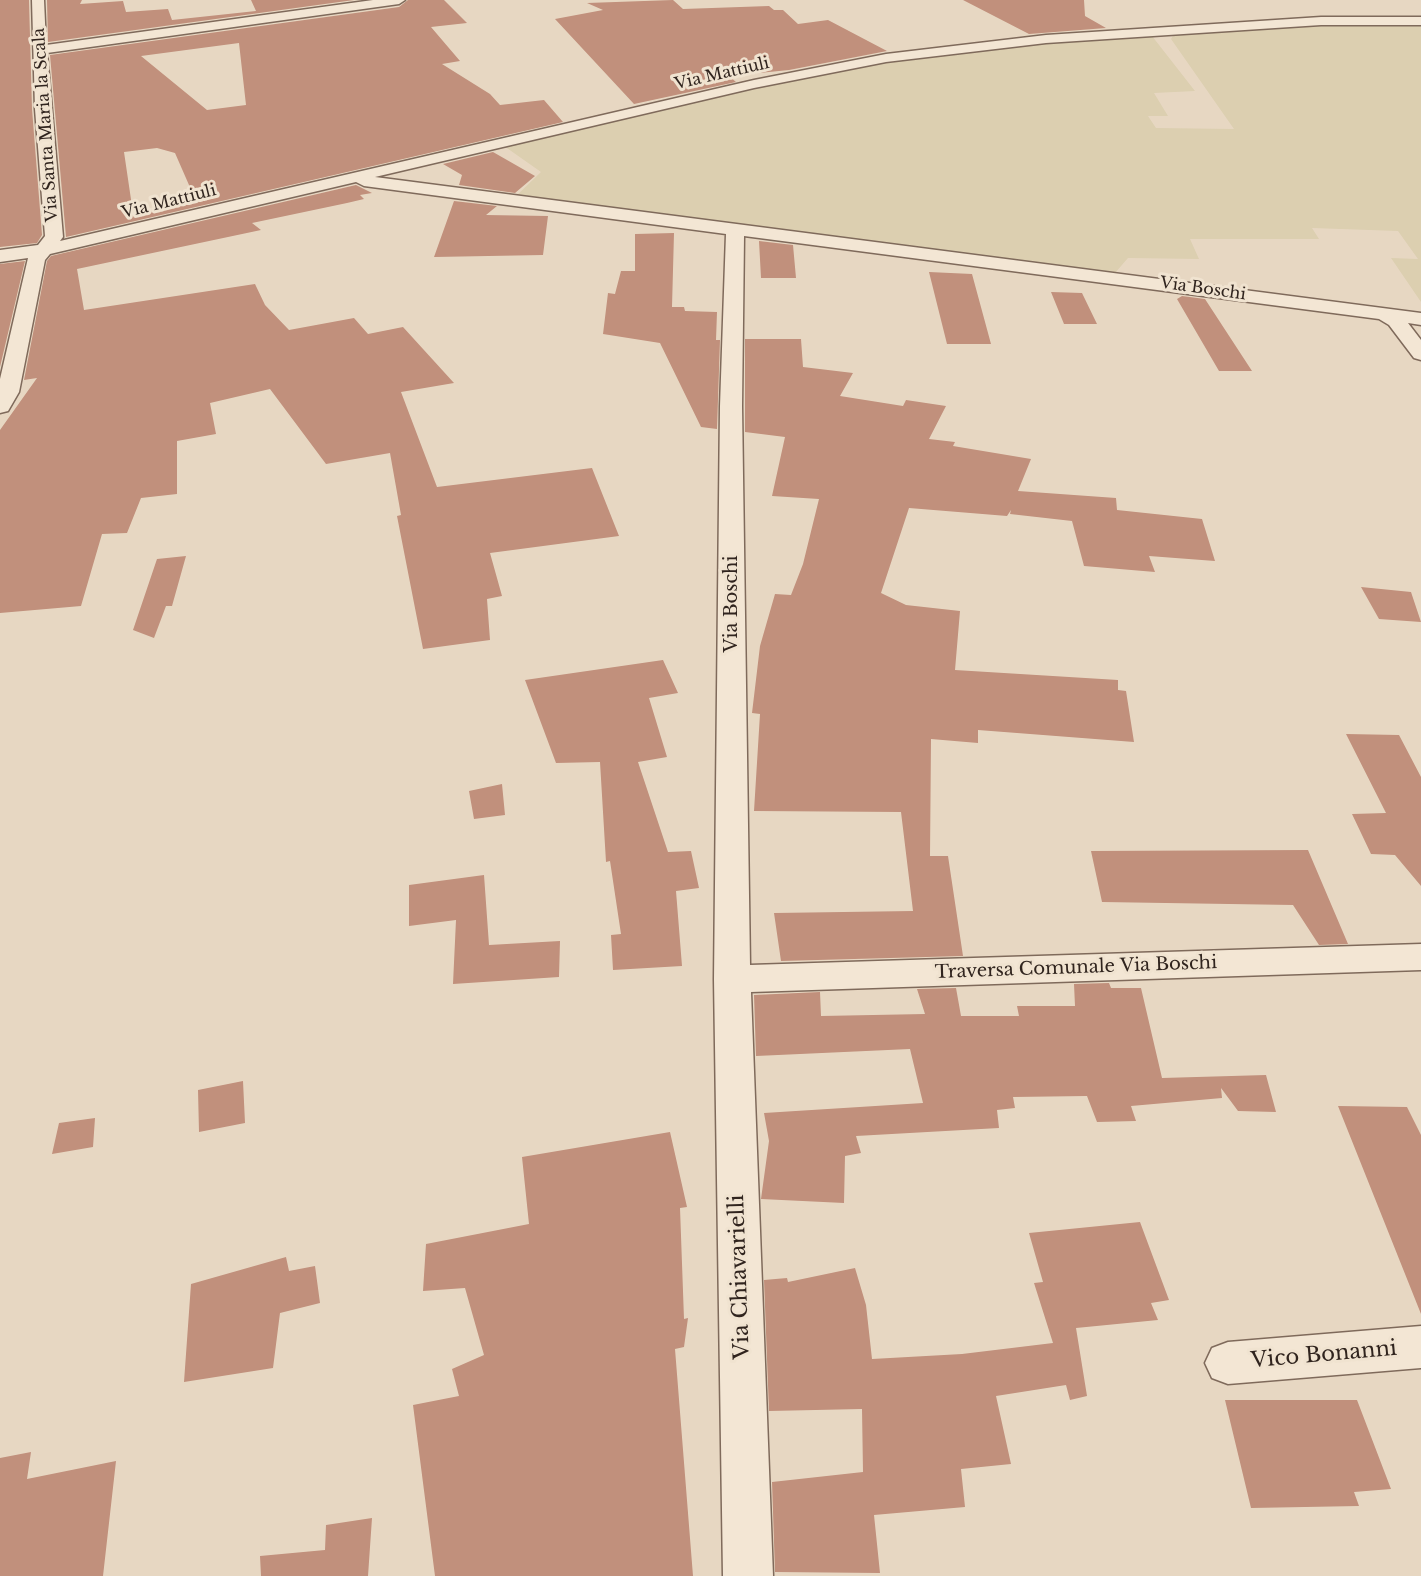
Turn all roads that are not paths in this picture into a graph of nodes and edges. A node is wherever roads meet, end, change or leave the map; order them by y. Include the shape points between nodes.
1 (38, 0) edge
2 (399, 0) edge
3 (1320, 8) dead end
4 (1421, 20) edge
5 (1307, 22) junction
6 (41, 50) junction
7 (346, 178) junction
8 (734, 229) junction
9 (44, 250) junction
10 (0, 256) edge
11 (1382, 313) junction
12 (1421, 319) edge
13 (1421, 355) edge
14 (0, 406) edge
15 (1421, 957) edge
16 (732, 979) junction
17 (1421, 1347) edge
18 (1228, 1363) dead end
19 (748, 1576) edge

1 - 6 street, Via Santa Maria la Scala
2 - 6 street
3 - 5 street
4 - 5 street, Via Mattiuli
5 - 7 street, Via Mattiuli via 1046,39 886,58
6 - 9 street, Via Santa Maria la Scala via 54,237
7 - 8 street, Via Boschi
7 - 9 street, Via Mattiuli
8 - 11 street, Via Boschi
8 - 16 street, Via Boschi
9 - 10 street, Via Mattiuli
9 - 14 street, Via Santa Maria la Scala via 36,259 8,392
11 - 12 street, Via Boschi
11 - 13 street via 1396,321
15 - 16 street, Traversa Comunale Via Boschi
16 - 19 street, Via Chiavarielli
17 - 18 street, Vico Bonanni

